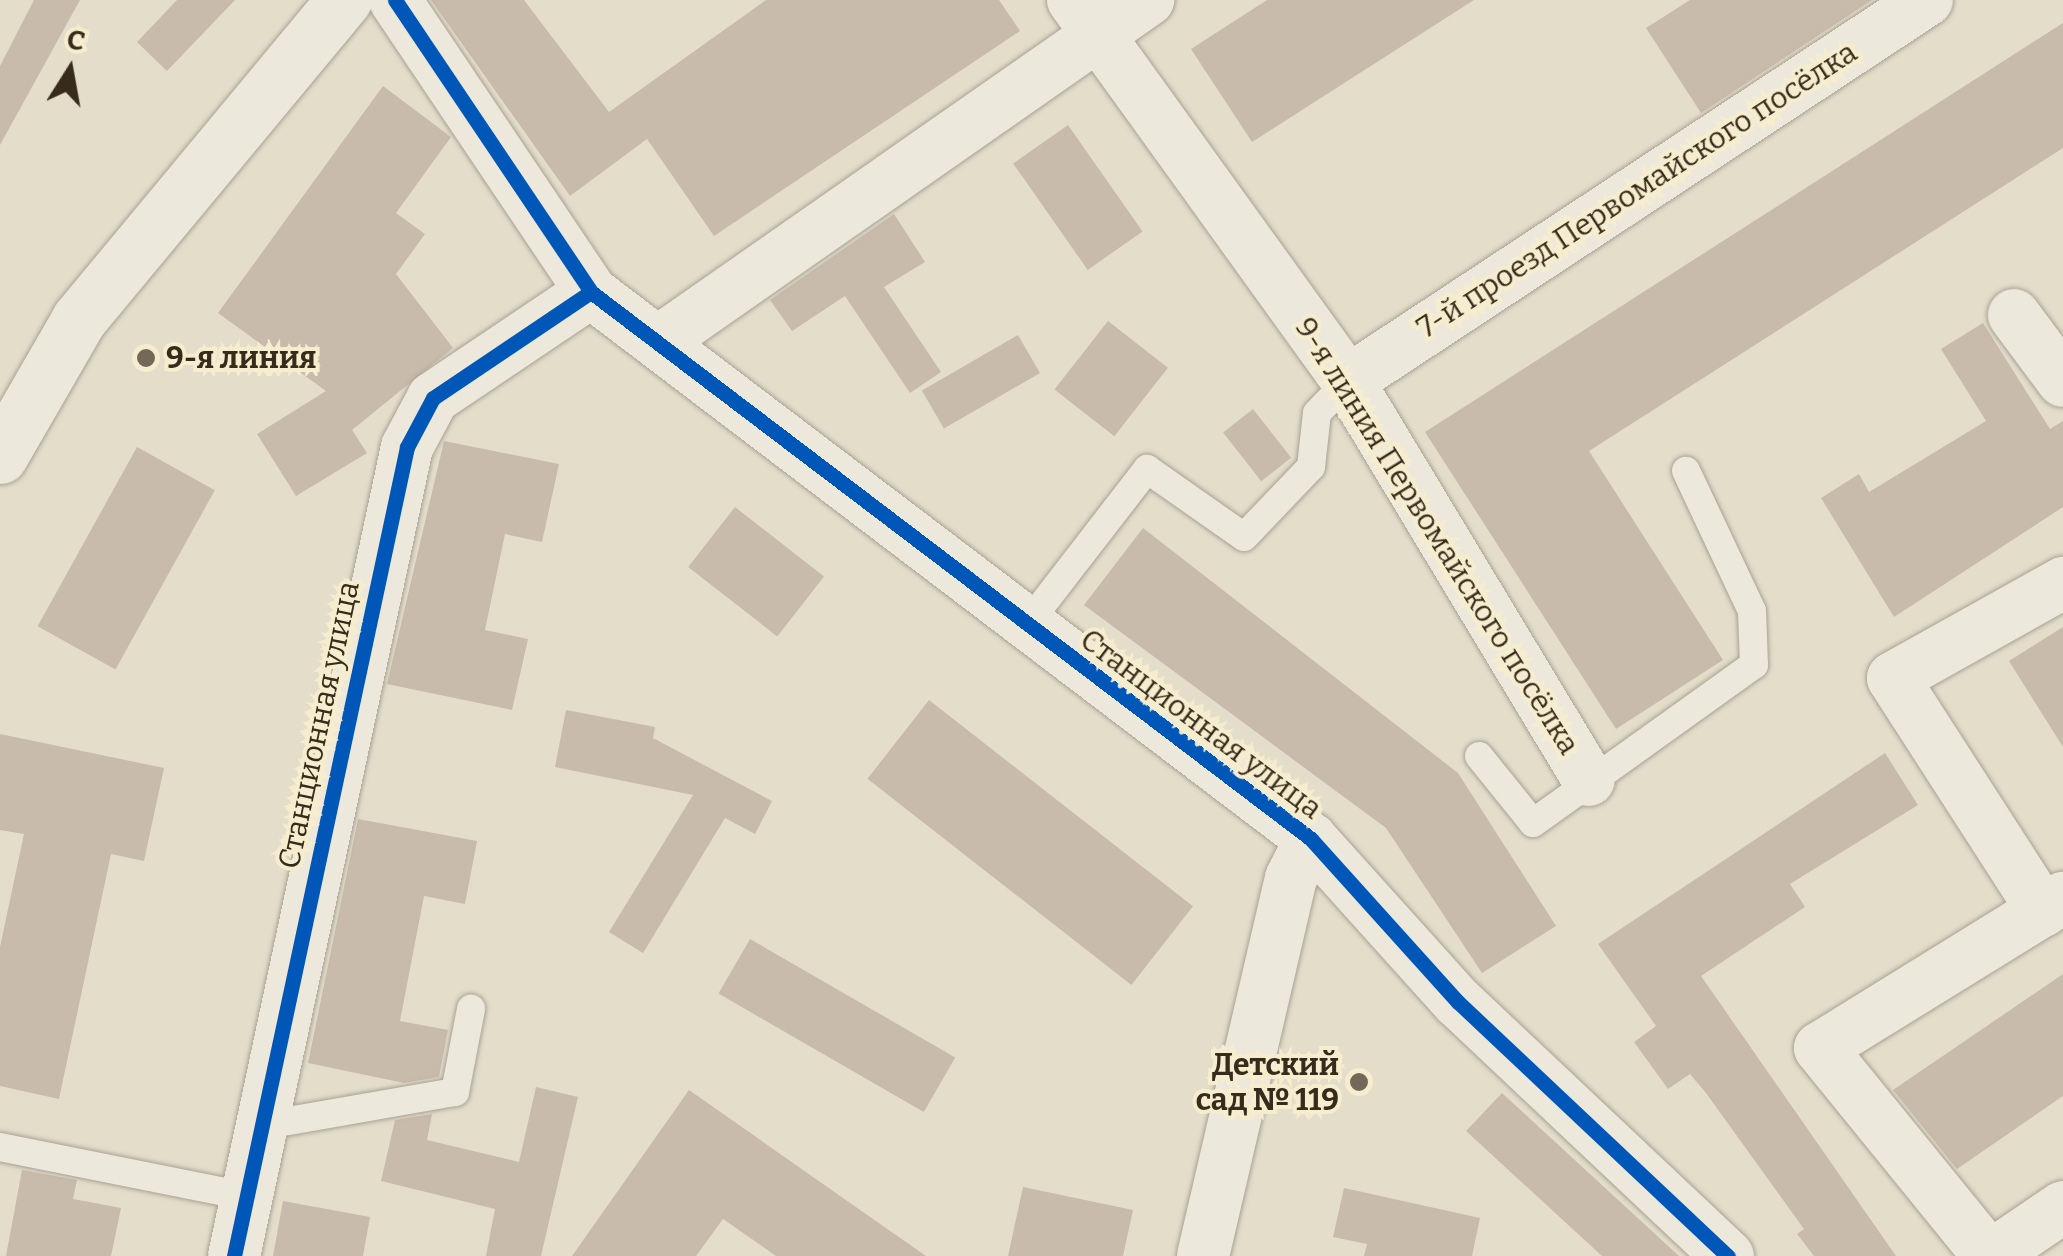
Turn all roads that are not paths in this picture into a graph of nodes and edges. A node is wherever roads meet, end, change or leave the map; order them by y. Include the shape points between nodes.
1 (344, 0) edge
2 (395, 0) edge
3 (1148, 0) edge
4 (1927, 0) edge
5 (1085, 18) edge
6 (591, 292) junction
7 (2014, 314) dead end
8 (658, 342) junction
9 (2063, 380) edge
10 (1348, 382) junction
11 (0, 456) edge
12 (1686, 472) dead end
13 (2063, 583) edge
14 (1025, 627) junction
15 (1479, 756) dead end
16 (1589, 780) junction
17 (1311, 839) junction
18 (2053, 905) edge
19 (471, 1010) dead end
20 (260, 1126) junction
21 (0, 1147) edge
22 (246, 1196) junction
23 (2063, 1207) edge
24 (234, 1256) edge
25 (1203, 1256) edge
26 (1728, 1256) edge
27 (1990, 1256) edge

1 - 11 main road via 79,319
2 - 6 street, Станционная улица
3 - 5 street
4 - 10 street, 7-й проезд Первомайского посёлка
5 - 8 street
5 - 10 street, 9-я линия Первомайского посёлка
6 - 8 street, Станционная улица
6 - 20 street, Станционная улица via 433,398 407,448
7 - 9 street
8 - 14 street, Станционная улица
10 - 14 lane via 1318,413 1312,467 1244,537 1148,469
10 - 16 street, 9-я линия Первомайского посёлка
12 - 16 lane via 1752,612 1754,666
13 - 18 street via 1893,678
14 - 17 street, Станционная улица
15 - 16 lane via 1533,823
17 - 25 street via 1291,878
17 - 26 street, Станционная улица via 1458,1002
18 - 27 street via 1820,1048
19 - 20 lane via 455,1092
20 - 22 street, Станционная улица
21 - 22 lane
22 - 24 street, Станционная улица
23 - 27 street

